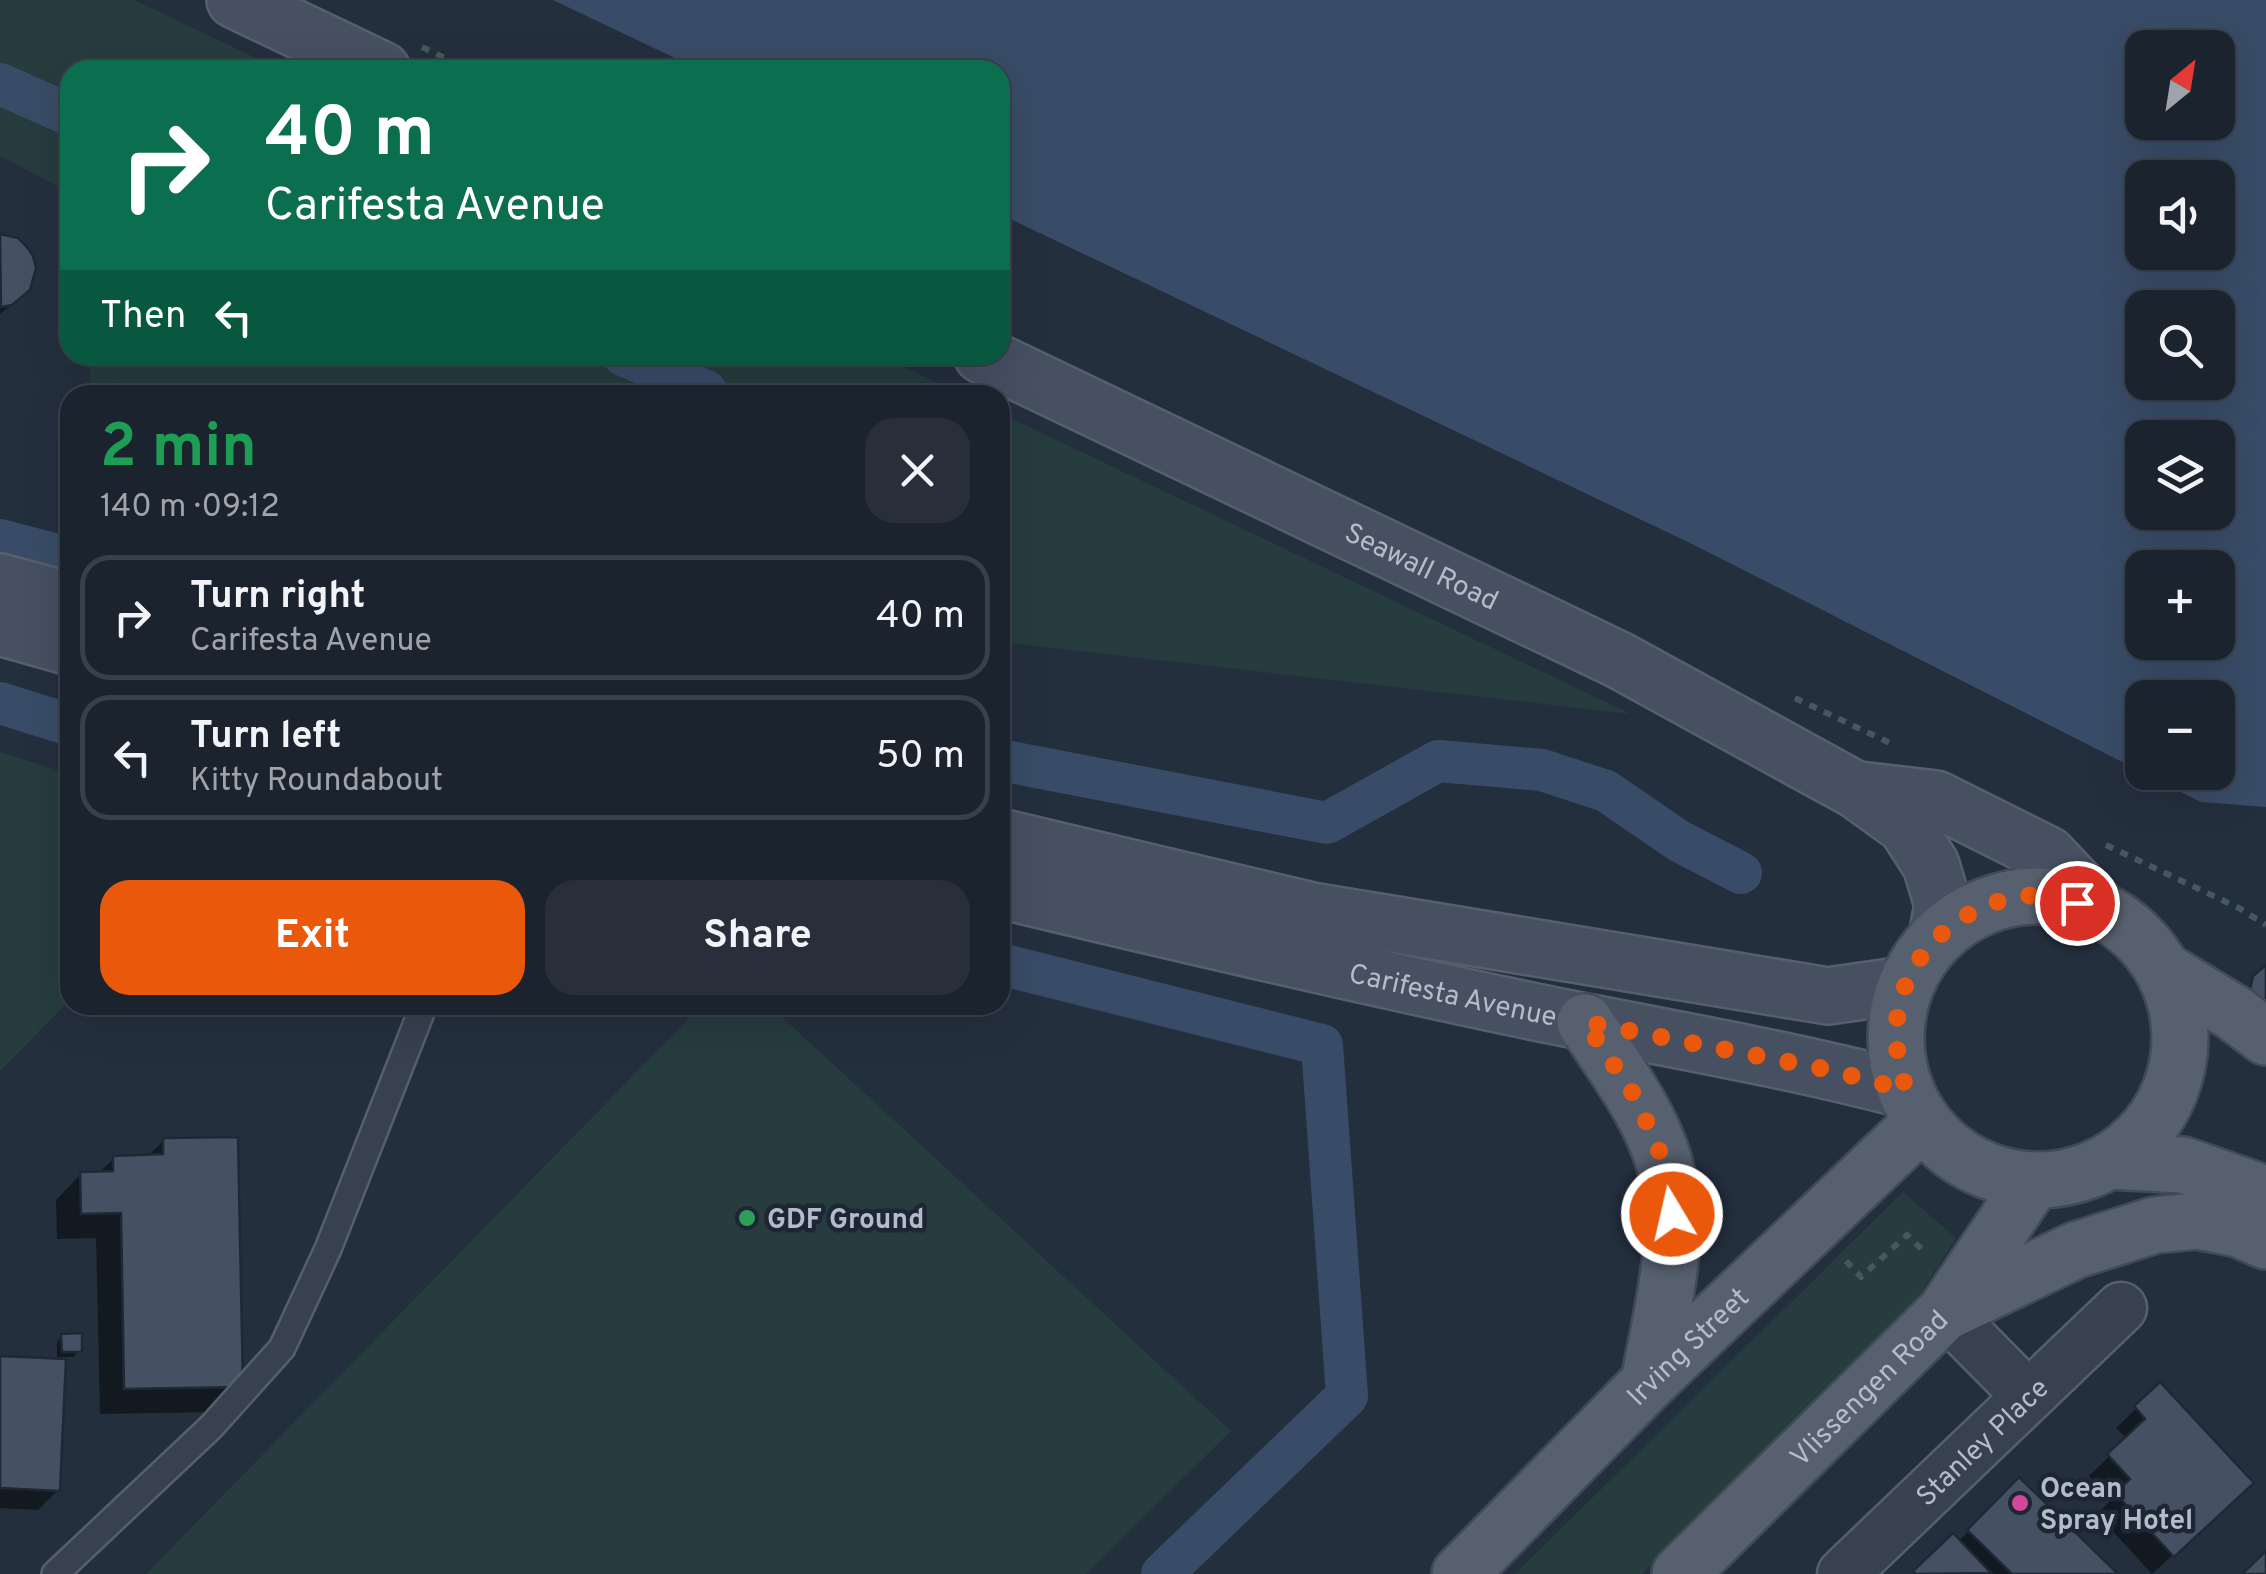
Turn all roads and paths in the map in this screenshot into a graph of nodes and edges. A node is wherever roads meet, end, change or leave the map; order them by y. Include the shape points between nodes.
1 (235, 0) edge
2 (361, 60) edge
3 (1003, 365) edge
4 (0, 582) edge
5 (60, 598) edge
6 (0, 627) edge
7 (60, 644) edge
8 (1856, 790) junction
9 (1010, 839) edge
10 (1010, 892) edge
11 (2099, 910) junction
12 (1937, 937) junction
13 (2163, 970) junction
14 (1905, 984) junction
15 (420, 1015) edge
16 (1585, 1022) junction
17 (2266, 1037) edge
18 (1913, 1107) junction
19 (2110, 1161) junction
20 (2034, 1180) junction
21 (2266, 1198) edge
22 (1814, 1227) junction
23 (2266, 1242) edge
24 (1953, 1301) junction
25 (2121, 1308) dead end
26 (1649, 1382) junction
27 (2028, 1396) junction
28 (55, 1574) edge
29 (1460, 1574) edge
30 (1680, 1574) edge
31 (1843, 1574) edge

1 - 2 main road
3 - 8 main road, Seawall Road via 1619,660
4 - 5 main road
6 - 7 main road
8 - 11 main road, Seawall Road via 1936,799 2048,855
8 - 12 main road, Seawall Road via 1906,826 1932,866 1942,905
9 - 14 main road, Carifesta Avenue via 1312,911 1828,996
10 - 16 main road, Carifesta Avenue
11 - 12 main road via 2056,896 2012,897 1972,911
11 - 13 main road via 2136,934
12 - 14 main road
13 - 17 main road
13 - 19 main road via 2179,1012 2180,1056 2168,1098 2144,1134
14 - 18 main road via 1897,1056
15 - 28 lane via 282,1348 211,1427
16 - 18 main road, Carifesta Avenue via 1830,1070
16 - 26 main road via 1636,1098 1664,1162 1672,1214 1670,1269
18 - 20 main road via 1948,1148 1974,1164
18 - 22 main road, Irving Street
19 - 20 main road
19 - 21 main road via 2183,1165
20 - 24 main road, Vlissengen Road
22 - 24 path via 1861,1277 1908,1235
22 - 26 main road, Irving Street
23 - 24 main road via 2197,1221 2155,1225
24 - 27 street
24 - 30 main road, Vlissengen Road
25 - 27 street, Stanley Place
26 - 29 main road, Irving Street
27 - 31 street, Stanley Place

